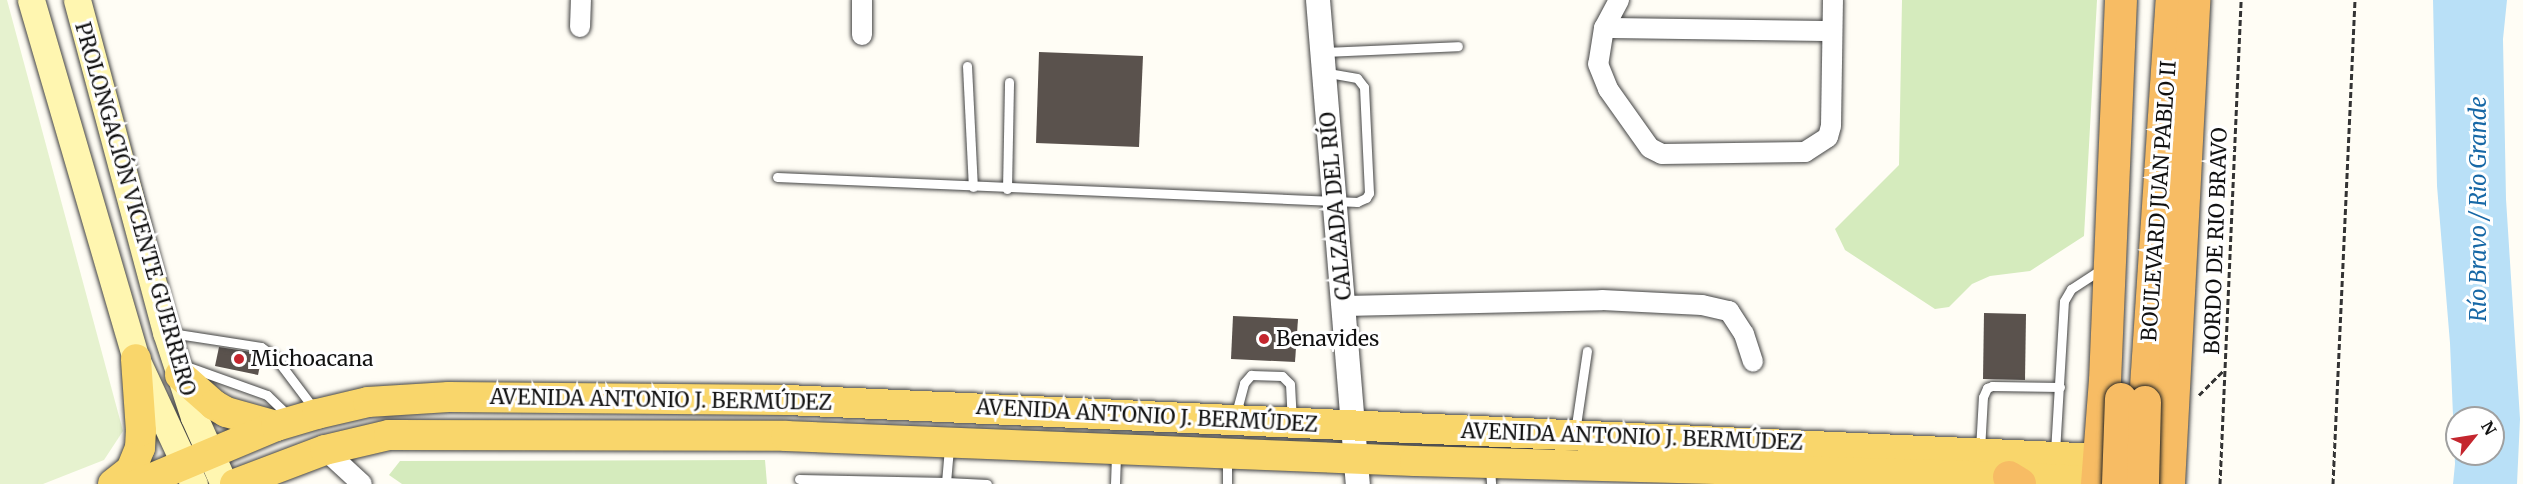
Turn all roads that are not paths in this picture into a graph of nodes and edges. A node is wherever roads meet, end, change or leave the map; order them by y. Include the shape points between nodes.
1 (31, 0) edge
2 (77, 0) edge
3 (581, 0) edge
4 (862, 0) edge
5 (1318, 0) edge
6 (1619, 0) edge
7 (1833, 0) edge
8 (2121, 0) edge
9 (2140, 0) edge
10 (2172, 0) edge
11 (2194, 0) edge
12 (580, 27) dead end
13 (1604, 28) junction
14 (1832, 31) junction
15 (861, 35) dead end
16 (1458, 46) dead end
17 (1324, 62) junction
18 (968, 66) dead end
19 (1009, 82) dead end
20 (777, 177) dead end
21 (973, 187) junction
22 (1007, 189) junction
23 (1336, 202) junction
24 (2109, 265) junction
25 (1345, 306) junction
26 (166, 332) junction
27 (1587, 351) dead end
28 (136, 359) junction
29 (1754, 362) dead end
30 (178, 369) junction
31 (2060, 387) junction
32 (2136, 398) junction
33 (1234, 419) junction
34 (296, 420) junction
35 (1292, 422) junction
36 (1354, 425) junction
37 (1575, 435) junction
38 (950, 442) junction
39 (1116, 449) junction
40 (325, 450) junction
41 (1980, 451) junction
42 (1227, 453) junction
43 (2055, 455) junction
44 (197, 468) edge
45 (1358, 471) edge
46 (283, 473) edge
47 (1490, 473) edge
48 (2103, 477) edge
49 (2165, 477) edge
50 (799, 480) dead end
51 (2014, 480) edge
52 (946, 482) junction
53 (113, 484) edge
54 (138, 484) edge
55 (224, 484) edge
56 (235, 484) edge
57 (362, 484) edge
58 (987, 484) edge
59 (1115, 484) edge
60 (1227, 484) edge
61 (2143, 484) edge

1 - 28 main road, PROLONGACIÓN VICENTE GUERRERO
2 - 26 main road, PROLONGACIÓN VICENTE GUERRERO
3 - 12 street
4 - 15 street
5 - 17 street, CALZADA DEL RÍO
6 - 13 street
7 - 14 street
8 - 24 highway
9 - 32 highway, BOULEVARD JUAN PABLO II
10 - 32 highway, BOULEVARD JUAN PABLO II
11 - 32 highway
13 - 14 street
13 - 14 street via 1598,64 1602,75 1653,151 1662,154 1805,152 1828,137 1832,126
16 - 17 lane
17 - 23 street, CALZADA DEL RÍO
17 - 23 lane via 1357,78 1364,87 1369,193 1362,201
18 - 21 lane
19 - 22 lane
20 - 21 lane
21 - 22 lane
22 - 23 lane
23 - 25 street, CALZADA DEL RÍO
24 - 31 lane via 2066,294
24 - 32 highway
25 - 29 street via 1602,300 1702,305 1729,311 1744,334
25 - 36 street, CALZADA DEL RÍO
26 - 30 main road, PROLONGACIÓN VICENTE GUERRERO
26 - 34 lane via 261,347 275,357
27 - 37 lane
28 - 44 main road, PROLONGACIÓN VICENTE GUERRERO
28 - 53 main road via 140,448 131,470
30 - 34 main road via 226,412
30 - 44 main road, PROLONGACIÓN VICENTE GUERRERO
31 - 41 lane via 1987,388
31 - 43 lane
32 - 48 highway, bridge
32 - 49 highway
32 - 61 highway, bridge
33 - 34 main road, AVENIDA ANTONIO J. BERMÚDEZ via 787,400 449,397 368,402
33 - 35 main road, AVENIDA ANTONIO J. BERMÚDEZ
33 - 35 lane via 1244,383 1251,375 1282,376 1290,384
34 - 44 main road, AVENIDA ANTONIO J. BERMÚDEZ
35 - 36 main road, AVENIDA ANTONIO J. BERMÚDEZ
36 - 37 main road, AVENIDA ANTONIO J. BERMÚDEZ
36 - 45 street, CALZADA DEL RÍO
37 - 41 main road, AVENIDA ANTONIO J. BERMÚDEZ
38 - 39 main road, AVENIDA ANTONIO J. BERMÚDEZ
38 - 40 main road, AVENIDA ANTONIO J. BERMÚDEZ via 786,435 388,435
38 - 52 lane
39 - 42 main road, AVENIDA ANTONIO J. BERMÚDEZ
39 - 59 lane
40 - 46 main road, AVENIDA ANTONIO J. BERMÚDEZ
40 - 57 street
41 - 43 main road, AVENIDA ANTONIO J. BERMÚDEZ
42 - 45 main road, AVENIDA ANTONIO J. BERMÚDEZ
42 - 60 lane
43 - 48 main road, AVENIDA ANTONIO J. BERMÚDEZ
44 - 54 main road, AVENIDA ANTONIO J. BERMÚDEZ
44 - 55 main road, PROLONGACIÓN VICENTE GUERRERO
45 - 47 main road, AVENIDA ANTONIO J. BERMÚDEZ
46 - 56 main road, AVENIDA ANTONIO J. BERMÚDEZ
47 - 51 main road, AVENIDA ANTONIO J. BERMÚDEZ via 1552,469
48 - 49 main road, AVENIDA ANTONIO J. BERMÚDEZ
48 - 51 main road, AVENIDA ANTONIO J. BERMÚDEZ
50 - 52 lane
52 - 58 lane

